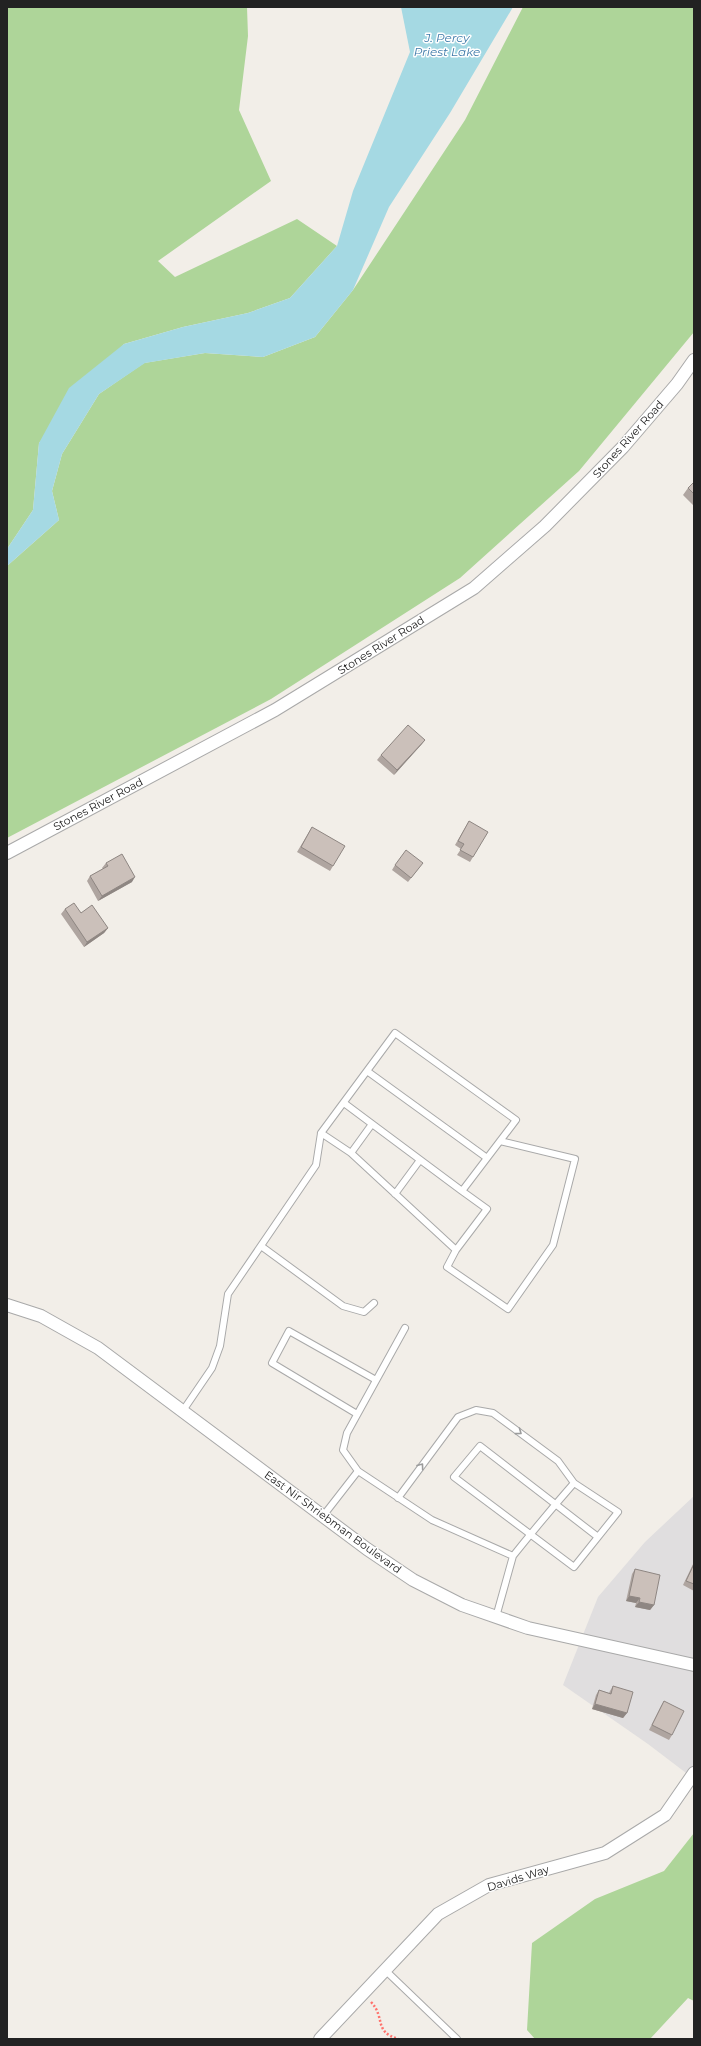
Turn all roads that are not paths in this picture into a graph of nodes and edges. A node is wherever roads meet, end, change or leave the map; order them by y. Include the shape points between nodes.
1 (694, 360) edge
2 (7, 853) edge
3 (367, 1071) junction
4 (344, 1103) junction
5 (372, 1124) junction
6 (321, 1133) junction
7 (500, 1141) junction
8 (351, 1153) junction
9 (487, 1158) junction
10 (420, 1160) junction
11 (462, 1191) junction
12 (395, 1194) junction
13 (261, 1246) junction
14 (456, 1250) junction
15 (374, 1303) dead end
16 (7, 1305) edge
17 (406, 1328) dead end
18 (376, 1380) junction
19 (182, 1412) junction
20 (357, 1414) junction
21 (358, 1471) junction
22 (574, 1483) junction
23 (398, 1498) junction
24 (556, 1504) junction
25 (323, 1516) junction
26 (531, 1534) junction
27 (598, 1537) junction
28 (513, 1556) junction
29 (496, 1617) junction
30 (694, 1664) edge
31 (694, 1773) edge
32 (385, 1970) junction
33 (451, 2033) junction
34 (320, 2039) edge
35 (446, 2039) edge
36 (457, 2039) edge

1 - 2 street, Stones River Road via 677,384 618,453 545,526 474,588 275,710
3 - 4 lane
3 - 7 lane via 395,1033 516,1120
3 - 9 lane
4 - 5 lane
4 - 6 lane
5 - 8 lane
5 - 10 lane
6 - 8 lane
6 - 13 lane via 316,1165
7 - 9 lane
7 - 14 lane via 575,1159 553,1245 508,1309 447,1267
8 - 12 lane
9 - 11 lane
10 - 11 lane
10 - 12 lane
11 - 14 lane via 487,1209
12 - 14 lane
13 - 15 lane via 343,1306 364,1312
13 - 19 lane via 228,1294 220,1346 212,1368
16 - 19 street, East Nir Shriebman Boulevard via 41,1316 98,1348
17 - 18 lane
18 - 20 lane
18 - 20 lane via 290,1331 272,1363
19 - 25 street, East Nir Shriebman Boulevard
20 - 21 lane via 347,1433 343,1450
21 - 23 lane
21 - 25 lane
23 -> 22 lane via 458,1417 476,1410 492,1413 558,1461
22 - 24 lane
22 - 27 lane via 618,1512
23 - 28 lane via 432,1520
24 - 26 lane
24 - 26 lane via 480,1446 454,1477
24 - 27 lane
25 - 29 street, East Nir Shriebman Boulevard via 413,1580 462,1605
26 - 27 lane via 574,1568
26 - 28 lane
28 - 29 lane
29 - 30 street, East Nir Shriebman Boulevard via 561,1637
31 - 32 street, Davids Way via 665,1815 605,1853 489,1885 438,1914
32 - 33 lane
32 - 34 street, Davids Way
33 - 35 lane
33 - 36 lane

